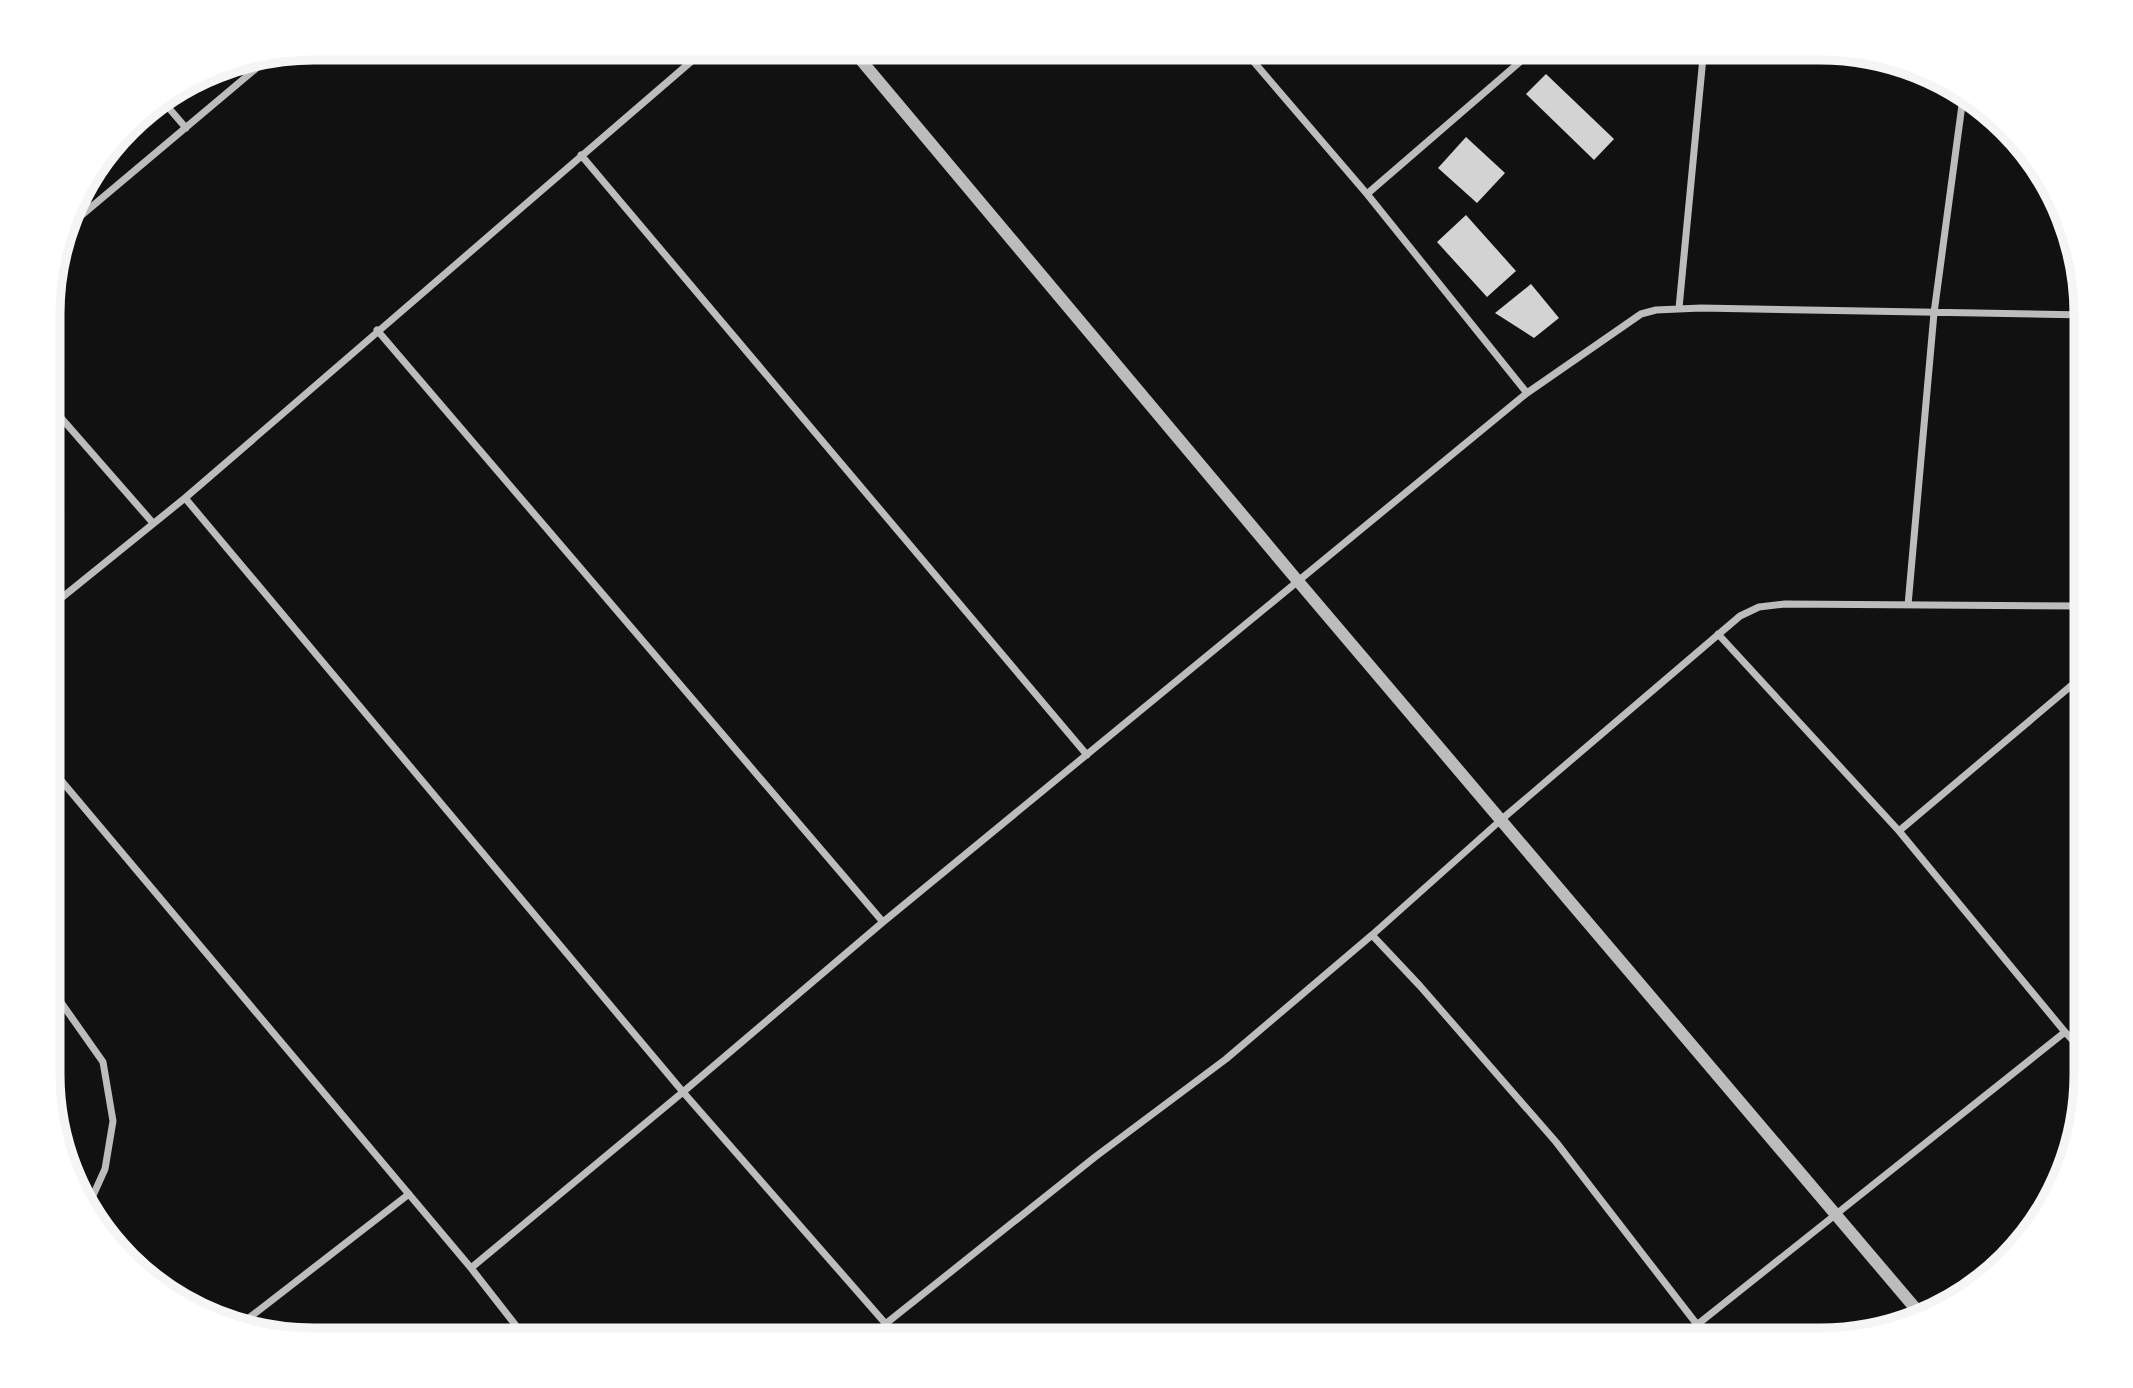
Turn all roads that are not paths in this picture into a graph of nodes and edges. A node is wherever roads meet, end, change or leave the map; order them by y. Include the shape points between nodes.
1 (693, 60) edge
2 (861, 60) edge
3 (1252, 60) edge
4 (1522, 60) edge
5 (1703, 60) edge
6 (260, 65) edge
7 (1962, 103) edge
8 (167, 106) edge
9 (186, 128) junction
10 (581, 155) junction
11 (1367, 194) junction
12 (78, 218) edge
13 (1679, 308) junction
14 (1934, 313) junction
15 (2074, 315) edge
16 (377, 330) junction
17 (1527, 393) junction
18 (60, 416) edge
19 (185, 498) junction
20 (153, 523) junction
21 (1297, 580) junction
22 (60, 600) edge
23 (1908, 605) junction
24 (2074, 606) edge
25 (1718, 634) junction
26 (2074, 683) edge
27 (1087, 755) junction
28 (60, 778) edge
29 (1502, 819) junction
30 (1899, 831) junction
31 (883, 922) junction
32 (1372, 935) junction
33 (60, 1002) edge
34 (2065, 1032) junction
35 (2074, 1041) edge
36 (683, 1092) junction
37 (409, 1194) junction
38 (92, 1198) edge
39 (1836, 1215) junction
40 (471, 1268) junction
41 (1916, 1309) edge
42 (247, 1320) edge
43 (885, 1323) junction
44 (1698, 1324) junction
45 (518, 1328) edge
46 (879, 1328) edge
47 (1701, 1328) edge

1 - 10 street
2 - 21 street
3 - 11 street
4 - 11 street
5 - 13 street
6 - 9 street
7 - 14 street
8 - 9 street
9 - 12 street
10 - 16 street
10 - 27 street
11 - 17 street
13 - 14 street
13 - 17 street via 1641,314
14 - 15 street
14 - 23 street
16 - 19 street
16 - 31 street
17 - 21 street
18 - 20 street
19 - 20 street
19 - 36 street
20 - 22 street
21 - 27 street
21 - 29 street
23 - 24 street
23 - 25 street via 1759,607 1740,615
25 - 29 street
25 - 30 street
26 - 30 street
27 - 31 street
28 - 37 street
29 - 32 street
29 - 39 street
30 - 34 street
31 - 36 street
32 - 43 street via 1226,1059
32 - 44 street via 1556,1142
33 - 38 street via 103,1062 113,1121 105,1169
34 - 35 street
34 - 39 street
36 - 40 street
36 - 43 street
37 - 40 street
37 - 42 street
39 - 41 street
39 - 44 street
40 - 45 street
43 - 46 street
44 - 47 street

